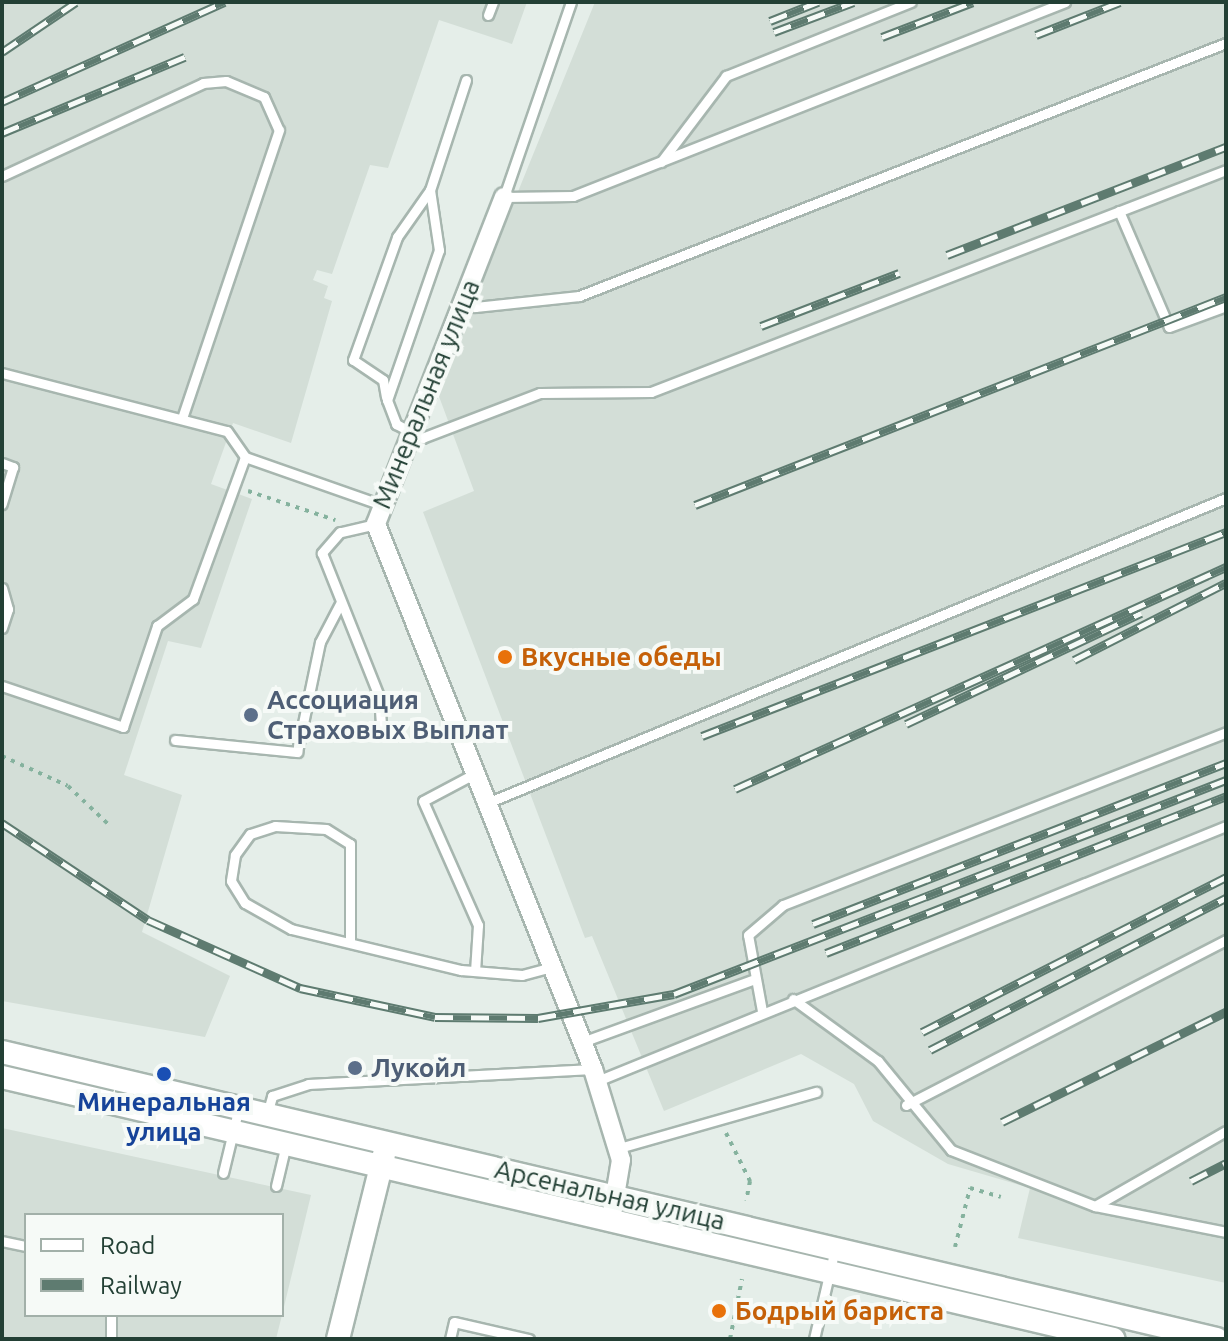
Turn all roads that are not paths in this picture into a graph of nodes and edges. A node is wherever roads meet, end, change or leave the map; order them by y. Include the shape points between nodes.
1 (493, 2) edge
2 (571, 2) edge
3 (911, 2) edge
4 (1065, 2) edge
5 (488, 15) dead end
6 (1226, 43) edge
7 (466, 80) dead end
8 (658, 165) junction
9 (1226, 170) edge
10 (2, 176) edge
11 (430, 190) junction
12 (504, 197) junction
13 (1119, 211) junction
14 (462, 302) junction
15 (1226, 306) edge
16 (2, 373) edge
17 (387, 400) junction
18 (182, 418) junction
19 (408, 432) junction
20 (245, 457) junction
21 (2, 463) edge
22 (1226, 498) edge
23 (2, 504) edge
24 (379, 504) junction
25 (376, 524) junction
26 (2, 588) edge
27 (341, 602) junction
28 (2, 628) edge
29 (2, 686) edge
30 (381, 728) dead end
31 (1226, 732) edge
32 (175, 740) dead end
33 (472, 775) junction
34 (484, 805) junction
35 (1226, 826) edge
36 (1226, 940) edge
37 (350, 942) junction
38 (549, 968) junction
39 (475, 971) junction
40 (752, 980) junction
41 (793, 999) junction
42 (762, 1011) junction
43 (582, 1042) junction
44 (2, 1052) edge
45 (595, 1075) junction
46 (2, 1077) edge
47 (816, 1092) dead end
48 (906, 1105) junction
49 (239, 1107) junction
50 (267, 1114) junction
51 (233, 1131) junction
52 (1226, 1131) edge
53 (387, 1142) junction
54 (286, 1144) junction
55 (619, 1148) junction
56 (381, 1166) junction
57 (223, 1173) dead end
58 (276, 1186) dead end
59 (616, 1197) junction
60 (1095, 1206) junction
61 (611, 1220) junction
62 (1226, 1232) edge
63 (2, 1241) edge
64 (24, 1246) edge
65 (835, 1249) junction
66 (830, 1273) junction
67 (1098, 1311) junction
68 (111, 1317) edge
69 (1162, 1333) edge
70 (1099, 1337) edge
71 (111, 1339) edge
72 (338, 1339) edge
73 (450, 1339) edge
74 (529, 1339) edge
75 (814, 1339) edge
76 (1217, 1339) edge

1 - 5 lane
2 - 12 lane
3 - 8 lane via 726,76
4 - 8 lane
6 - 14 lane via 579,296 475,307
7 - 11 lane
8 - 12 lane via 555,200
9 - 13 lane
10 - 18 lane via 203,83 226,81 264,97 279,130
11 - 17 lane via 439,250
11 - 17 lane via 397,237 353,360 383,380
12 - 14 street, Минеральная улица
13 - 15 lane via 1169,327
13 - 19 lane via 651,392 540,393 435,438
14 - 19 street, Минеральная улица
16 - 18 lane
17 - 19 lane
18 - 20 lane via 227,431
19 - 24 street, Минеральная улица
20 - 24 lane
20 - 29 lane via 193,599 157,626 123,727
21 - 23 lane via 13,467
22 - 34 lane
24 - 25 street, Минеральная улица
25 - 27 lane via 352,526 322,553
25 - 33 street, Минеральная улица
26 - 28 lane via 8,609
27 - 30 lane via 379,696
27 - 32 lane via 320,642 297,752
31 - 40 lane via 783,905 748,935
33 - 34 street, Минеральная улица
33 - 39 lane via 423,801 478,925
34 - 38 street, Минеральная улица
35 - 41 lane
36 - 48 lane
37 - 37 lane via 350,844 326,829 275,826 250,834 235,855 231,881 245,903 291,929
37 - 39 lane
38 - 39 lane
38 - 43 street, Минеральная улица
40 - 42 lane
40 - 43 lane
41 - 42 lane
41 - 48 lane via 878,1061
42 - 45 lane
43 - 45 street, Минеральная улица
44 - 49 street, Арсенальная улица
45 - 50 lane via 308,1084 272,1096
45 - 55 street, Минеральная улица
46 - 51 street, Арсенальная улица
47 - 55 lane
48 - 60 lane via 951,1150
49 - 50 street, Арсенальная улица
49 - 51 lane
50 - 53 street, Арсенальная улица
51 - 54 street, Арсенальная улица
51 - 57 lane
52 - 60 lane
53 - 56 street
53 - 59 street, Арсенальная улица
54 - 56 street, Арсенальная улица
54 - 58 lane
55 - 59 street, Минеральная улица
56 - 61 street, Арсенальная улица
56 - 72 street
59 - 61 street, Минеральная улица
59 - 65 street, Арсенальная улица
60 - 62 lane
61 - 66 street, Арсенальная улица
63 - 64 lane
65 - 66 lane
65 - 67 street, Арсенальная улица
66 - 70 street, Арсенальная улица
66 - 75 lane
67 - 69 street, Арсенальная улица
67 - 70 lane
68 - 71 lane
69 - 76 street, Арсенальная улица
73 - 74 lane via 454,1322

